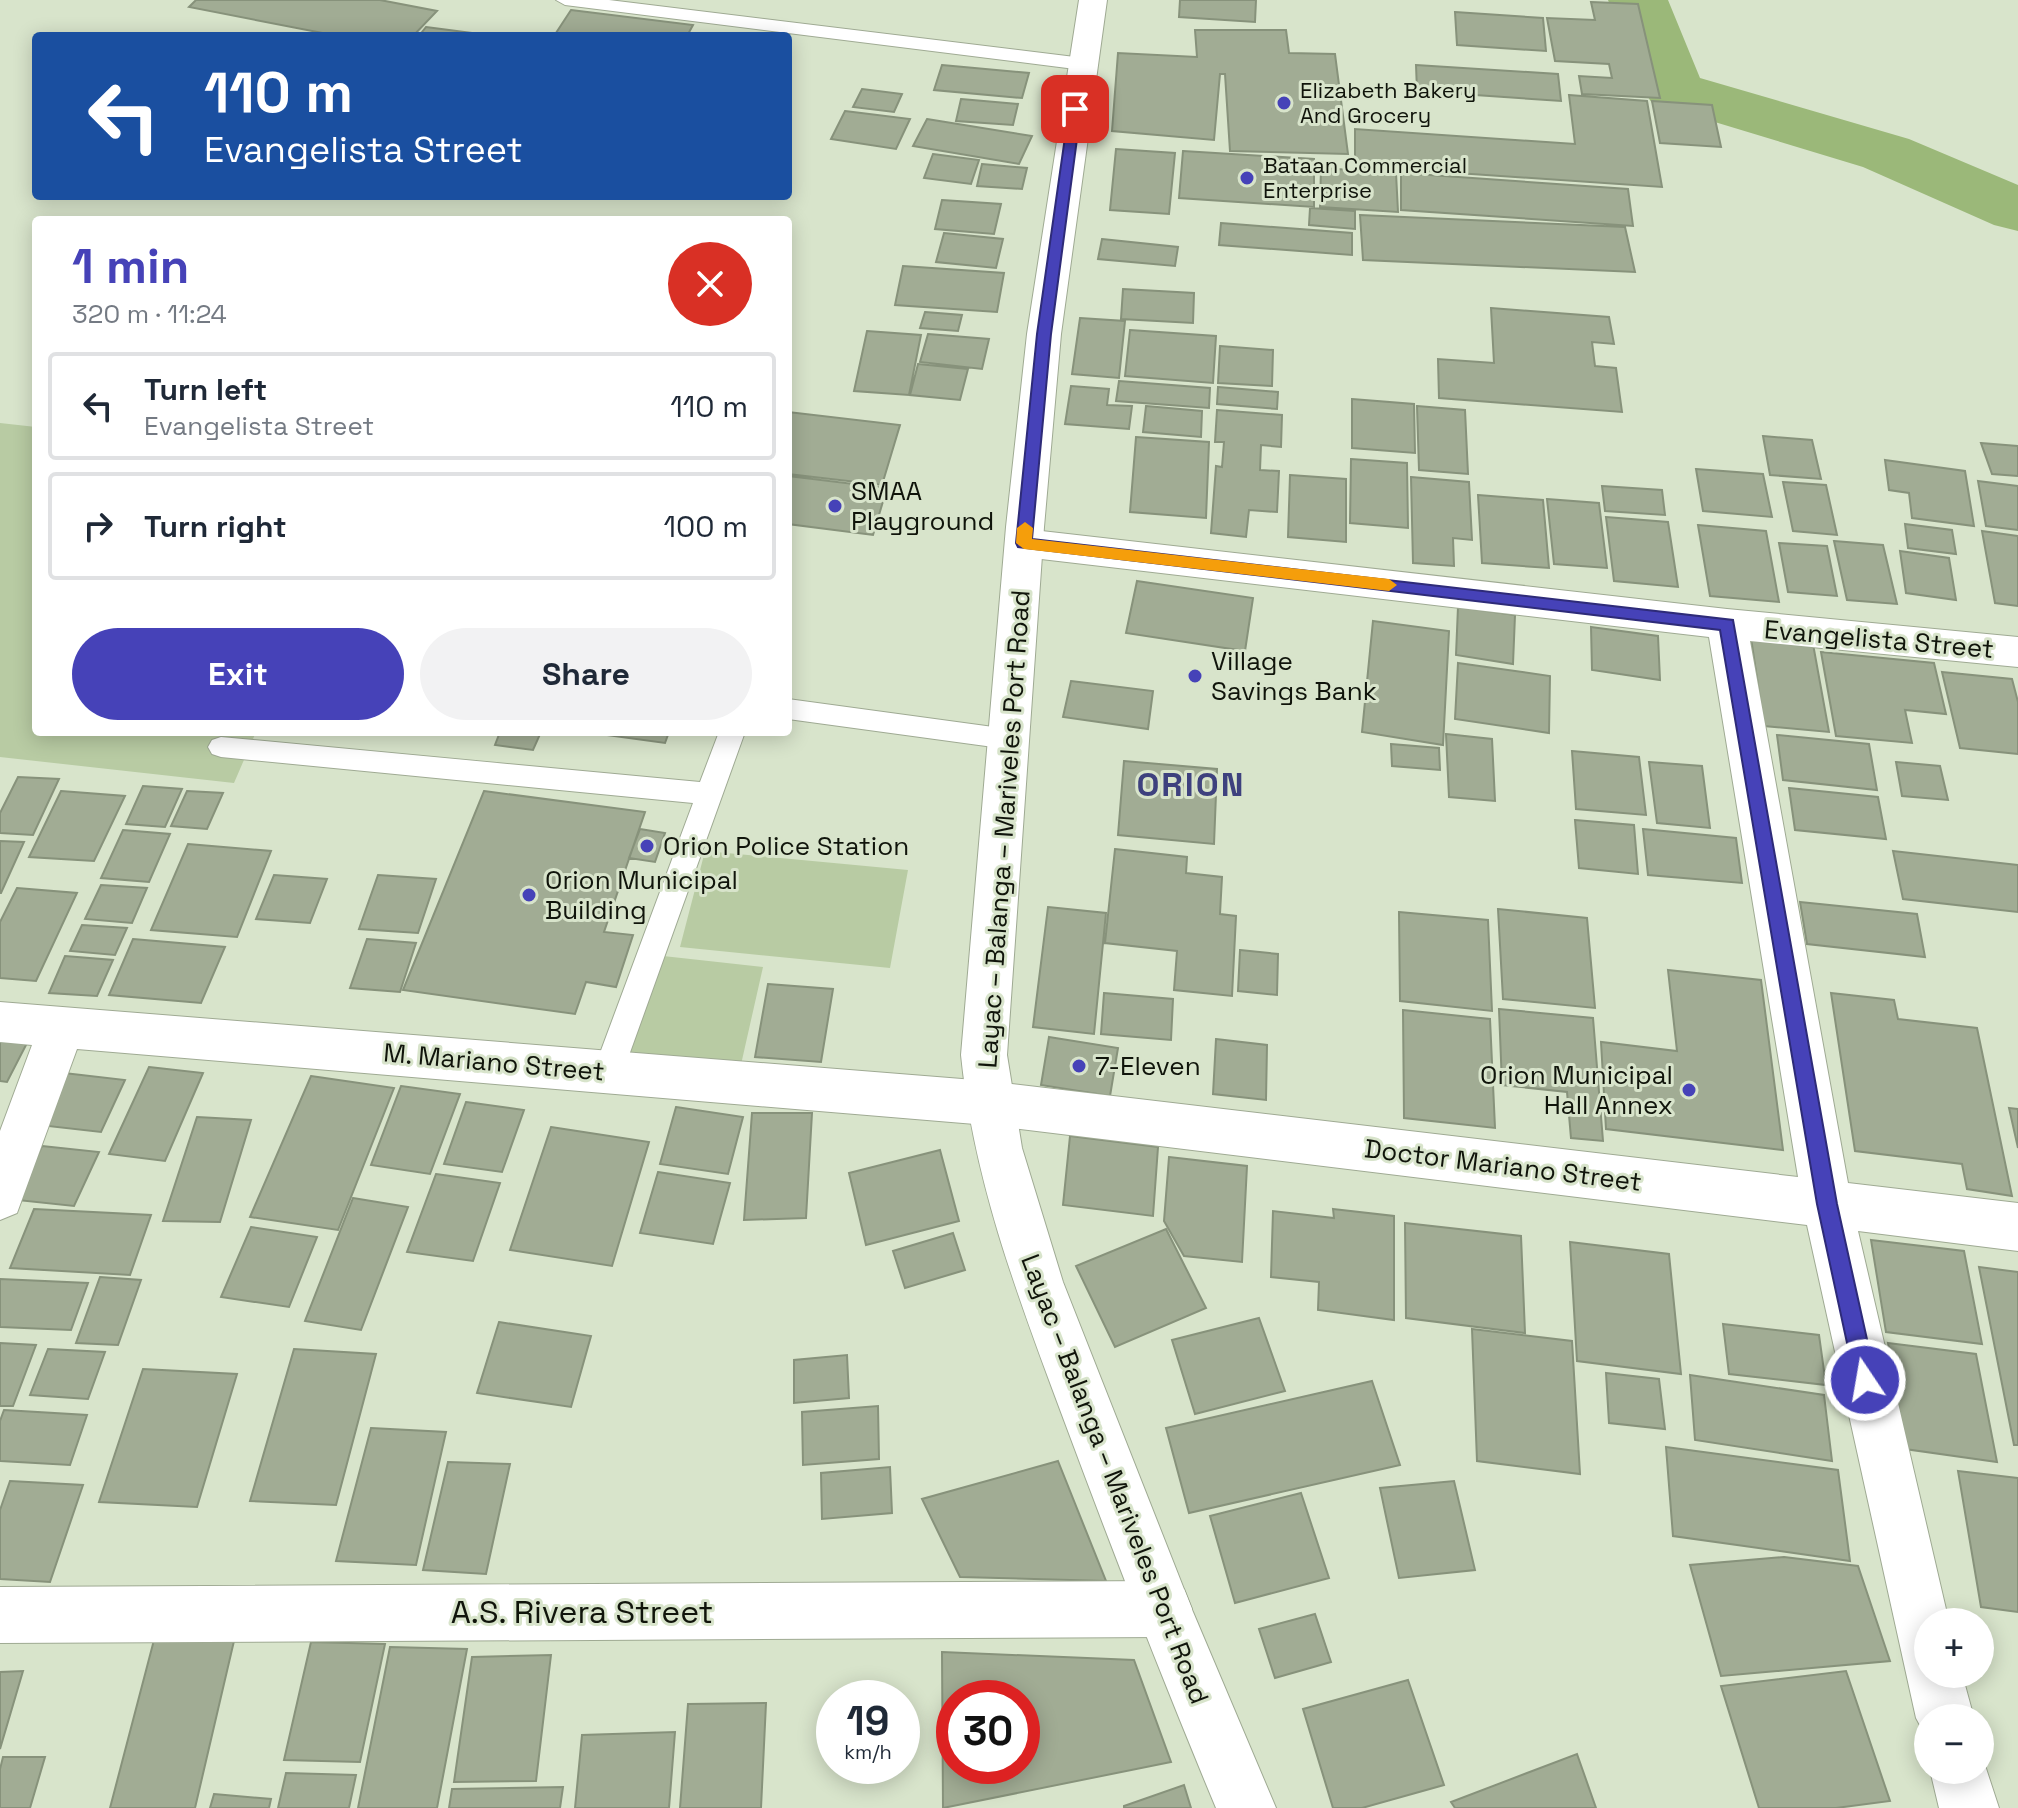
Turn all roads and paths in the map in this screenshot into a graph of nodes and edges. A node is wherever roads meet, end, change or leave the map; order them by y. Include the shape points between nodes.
1 (565, 0) edge
2 (1093, 0) edge
3 (1083, 64) junction
4 (1024, 543) junction
5 (1727, 624) junction
6 (2018, 652) edge
7 (792, 710) edge
8 (731, 736) edge
9 (1008, 739) junction
10 (221, 747) dead end
11 (709, 794) junction
12 (0, 1022) edge
13 (62, 1027) junction
14 (608, 1072) junction
15 (987, 1103) junction
16 (0, 1197) edge
17 (1827, 1204) junction
18 (2018, 1227) edge
19 (1918, 1608) edge
20 (1164, 1609) junction
21 (0, 1615) edge
22 (1963, 1784) edge
23 (1246, 1808) edge
24 (1969, 1808) edge

1 - 3 lane
2 - 3 street, Layac – Balanga – Mariveles Port Road
3 - 4 street, Layac – Balanga – Mariveles Port Road via 1044,334
4 - 5 street, Evangelista Street
4 - 9 street, Layac – Balanga – Mariveles Port Road
5 - 6 street, Evangelista Street
5 - 17 street
7 - 9 lane
8 - 11 lane
9 - 15 street, Layac – Balanga – Mariveles Port Road via 984,1055
10 - 11 lane
11 - 14 lane
12 - 13 street, M. Mariano Street
13 - 14 street, M. Mariano Street
13 - 16 street
14 - 15 street, M. Mariano Street
15 - 17 street, Doctor Mariano Street
15 - 20 street, Layac – Balanga – Mariveles Port Road via 1025,1251
17 - 18 street, Doctor Mariano Street
17 - 19 street
20 - 21 street, A.S. Rivera Street
20 - 23 street, Layac – Balanga – Mariveles Port Road
22 - 24 street

